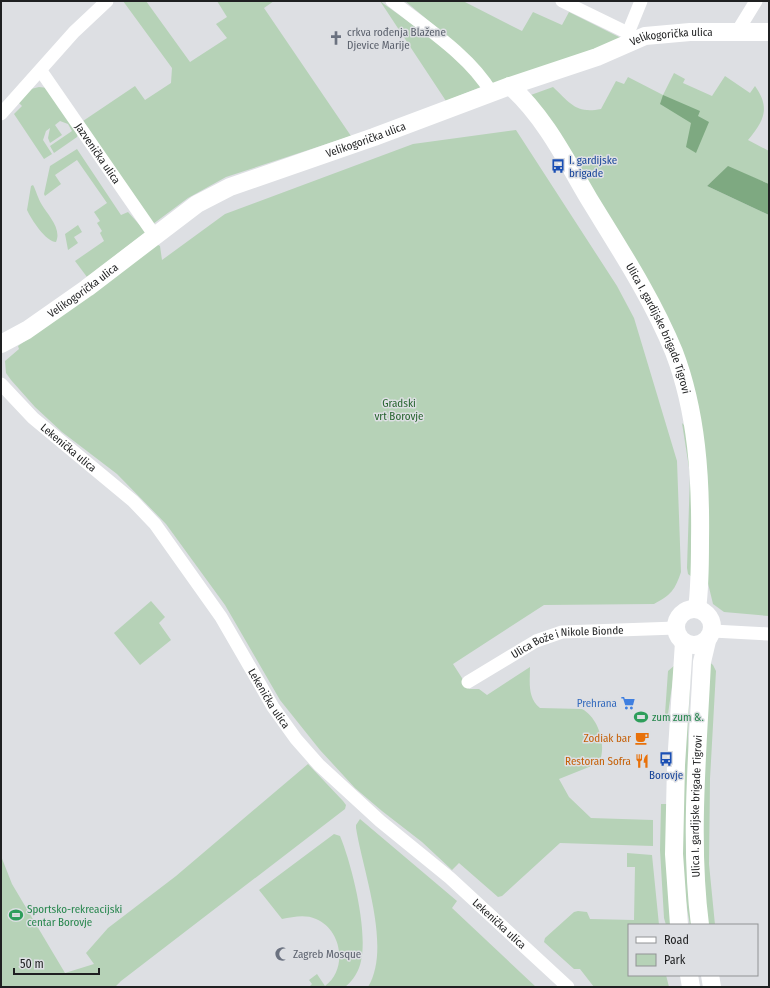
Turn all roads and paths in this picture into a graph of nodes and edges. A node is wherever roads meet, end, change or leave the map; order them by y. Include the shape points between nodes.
1 (107, 1) edge
2 (392, 1) edge
3 (562, 1) edge
4 (641, 1) edge
5 (756, 1) edge
6 (737, 32) junction
7 (769, 32) edge
8 (631, 36) junction
9 (41, 71) junction
10 (510, 86) junction
11 (491, 92) junction
12 (1, 114) edge
13 (155, 236) junction
14 (1, 344) edge
15 (1, 384) edge
16 (697, 609) junction
17 (769, 634) edge
18 (680, 635) junction
19 (710, 636) junction
20 (468, 682) dead end
21 (679, 924) edge
22 (700, 924) edge
23 (689, 976) edge
24 (710, 976) edge
25 (568, 987) edge
26 (692, 987) edge
27 (712, 987) edge

1 - 9 street via 74,32
2 - 11 street via 460,56 475,70
3 - 8 street
4 - 8 street
5 - 6 street
6 - 7 street, Velikogorička ulica
6 - 8 street, Velikogorička ulica
8 - 10 street, Velikogorička ulica via 597,57
9 - 12 street
9 - 13 street, Jazvenička ulica
10 - 11 street, Velikogorička ulica
10 - 16 street, Ulica I. gardijske brigade Tigrovi via 532,109 576,177 646,295 674,354 691,418 699,473 700,544
11 - 13 street, Velikogorička ulica via 230,188 197,204
13 - 14 street, Velikogorička ulica via 87,288 27,330
15 - 25 street, Lekenička ulica via 32,418 133,501 155,524 221,617 273,707 318,765 450,878
16 - 18 street via 686,610 676,622
16 - 19 street via 711,619
17 - 19 street
18 - 19 street via 696,646
18 - 20 street, Ulica Bože i Nikole Bionde via 562,632 536,641
18 - 21 street, Ulica I. gardijske brigade Tigrovi via 674,854
19 - 22 street, Ulica I. gardijske brigade Tigrovi via 702,662 697,797 696,876
23 - 26 street
24 - 27 street

